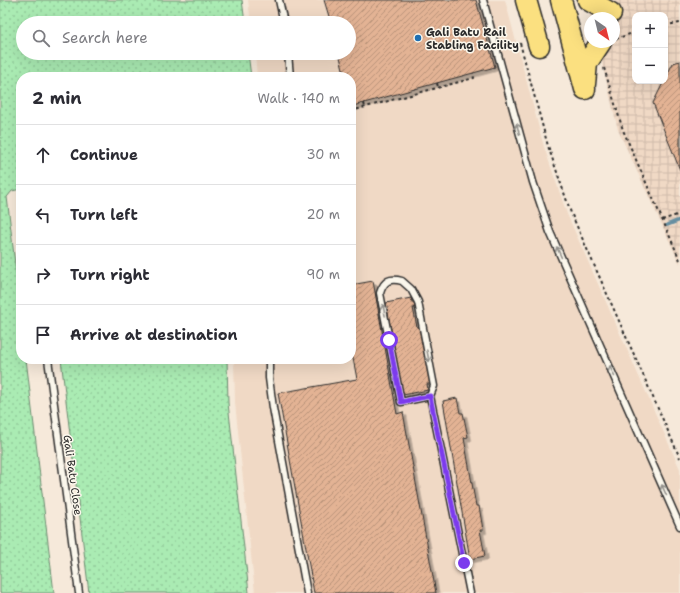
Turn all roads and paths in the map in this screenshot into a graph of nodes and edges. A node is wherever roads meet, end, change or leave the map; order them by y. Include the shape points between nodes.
1 (279, 0) edge
2 (483, 0) edge
3 (526, 0) edge
4 (562, 0) edge
5 (588, 0) edge
6 (609, 12) edge
7 (282, 16) edge
8 (680, 23) edge
9 (668, 25) edge
10 (632, 33) edge
11 (620, 37) edge
12 (519, 38) dead end
13 (539, 46) dead end
14 (602, 48) edge
15 (289, 60) edge
16 (602, 63) dead end
17 (290, 72) edge
18 (473, 73) dead end
19 (454, 78) dead end
20 (437, 83) dead end
21 (456, 83) junction
22 (438, 87) junction
23 (419, 88) dead end
24 (421, 92) junction
25 (401, 93) dead end
26 (384, 97) dead end
27 (402, 97) junction
28 (385, 102) junction
29 (364, 103) dead end
30 (365, 107) junction
31 (356, 109) edge
32 (680, 214) edge
33 (662, 220) junction
34 (680, 260) edge
35 (49, 364) edge
36 (269, 364) edge
37 (430, 396) junction
38 (680, 458) edge
39 (680, 526) edge
40 (79, 593) edge
41 (306, 593) edge
42 (470, 593) edge

1 - 7 lane
39 -> 2 lane via 550,232 533,182
3 - 13 main road
4 - 14 main road via 585,89 587,63
5 - 6 main road
8 - 9 path
10 - 11 path
12 - 38 path via 548,146 571,213
15 - 17 lane
16 - 33 path via 623,130
18 - 21 path via 474,78
19 - 21 path
20 - 22 path
21 - 22 path
22 - 24 path
23 - 24 path
24 - 27 path
25 - 27 path
26 - 28 path
27 - 28 path
28 - 30 path
29 - 30 path
30 - 31 path
32 - 33 path
33 - 34 path
35 - 40 lane, Gali Batu Close
36 - 41 lane via 273,408
37 -> 37 lane via 401,402 380,293 383,284 388,280 402,281 411,289 418,302 434,386
37 - 42 lane

